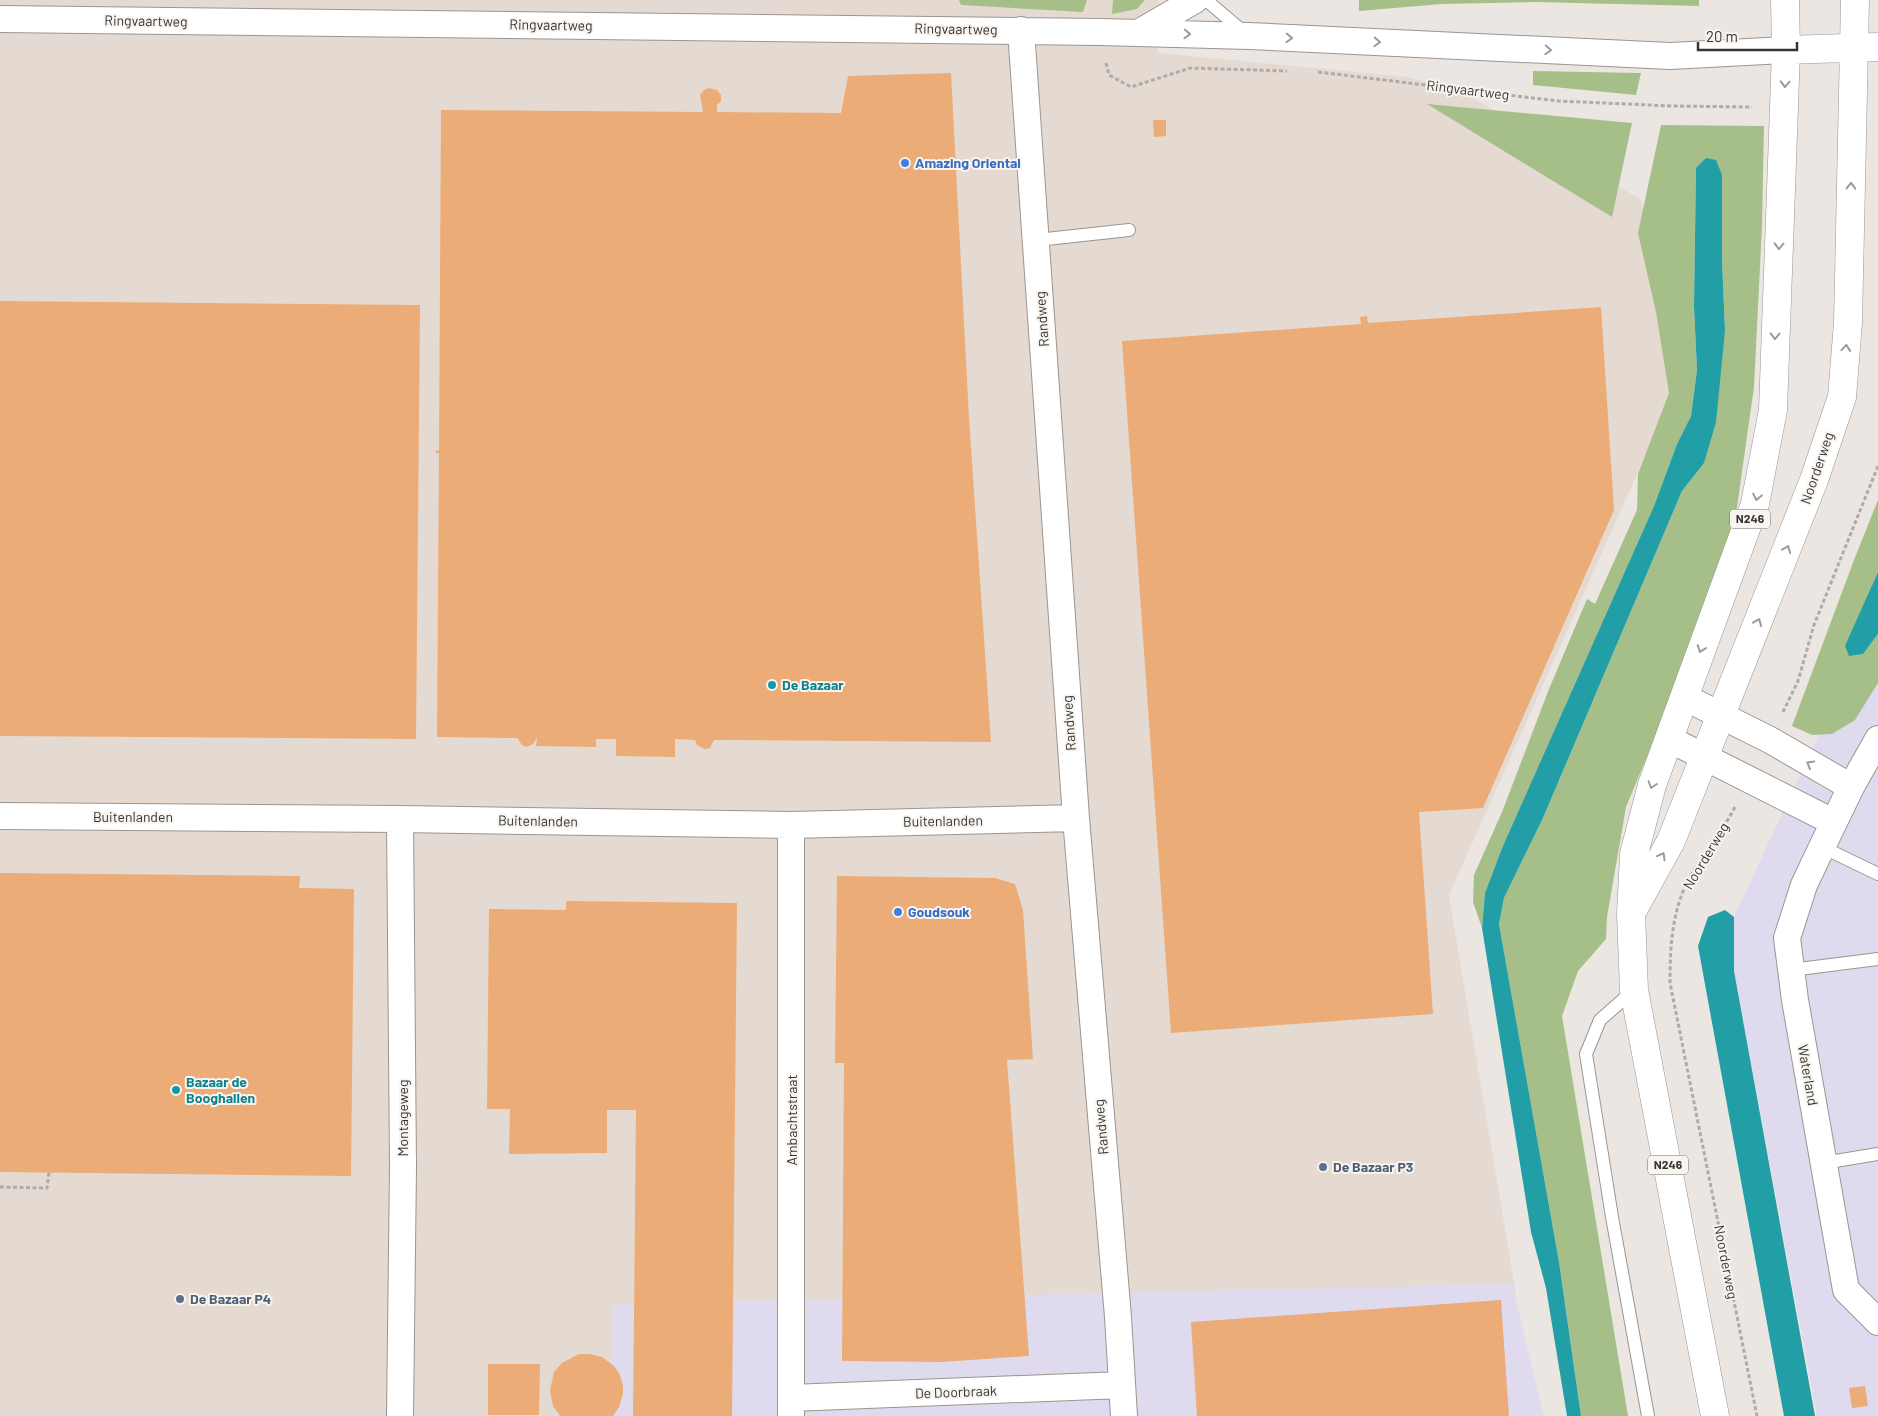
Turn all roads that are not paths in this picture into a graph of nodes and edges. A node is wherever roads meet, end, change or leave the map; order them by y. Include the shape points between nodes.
1 (1195, 0) edge
2 (1206, 0) edge
3 (1785, 0) edge
4 (1855, 0) edge
5 (0, 20) edge
6 (1021, 30) junction
7 (1138, 33) junction
8 (1249, 36) junction
9 (1866, 48) edge
10 (1786, 50) junction
11 (1129, 230) dead end
12 (1037, 240) junction
13 (1684, 697) junction
14 (1720, 716) junction
15 (1669, 739) junction
16 (1878, 739) edge
17 (1704, 756) junction
18 (1851, 787) junction
19 (0, 816) edge
20 (1076, 818) junction
21 (400, 819) junction
22 (1833, 822) junction
23 (791, 825) junction
24 (1822, 847) junction
25 (1878, 874) edge
26 (1630, 914) junction
27 (1878, 959) edge
28 (1791, 970) junction
29 (1634, 990) junction
30 (1878, 1154) edge
31 (1823, 1163) junction
32 (1878, 1322) edge
33 (1122, 1385) junction
34 (791, 1407) edge
35 (400, 1416) edge
36 (1124, 1416) edge
37 (1648, 1416) edge
38 (1715, 1416) edge

1 - 7 street
2 - 8 lane
3 - 10 main road, N246
4 - 9 main road, Noorderweg
5 - 6 street, Ringvaartweg
6 - 7 street, Ringvaartweg
6 - 12 street, Randweg
7 -> 8 street, Ringvaartweg
8 -> 10 street, Ringvaartweg via 1670,56
9 - 10 main road
14 -> 9 main road, Noorderweg via 1814,480 1842,397
10 -> 13 main road, N246 via 1772,410 1756,504
11 - 12 lane
12 - 20 street, Randweg
13 - 14 street
13 - 15 main road, N246
14 - 17 main road, Noorderweg
18 -> 14 street via 1770,740
15 - 17 street
15 -> 26 main road, N246 via 1652,785 1634,854
16 - 18 street, Waterland
17 - 22 street
26 -> 17 main road, Noorderweg via 1671,841
18 - 22 street, Waterland
19 - 21 street, Buitenlanden
20 - 23 street, Buitenlanden
20 - 33 street, Randweg
21 - 23 street, Buitenlanden
21 - 35 street, Montageweg via 403,1167
22 - 24 street, Waterland
23 - 34 street, Ambachtstraat
24 - 25 lane
24 - 28 street, Waterland via 1804,885 1787,938
26 - 29 main road, N246
27 - 28 lane
28 - 31 street, Waterland
29 - 37 lane via 1600,1020 1586,1054
29 - 38 main road, N246
30 - 31 lane
31 - 32 street, Waterland via 1846,1290
33 - 34 street, De Doorbraak
33 - 36 street, Randweg

